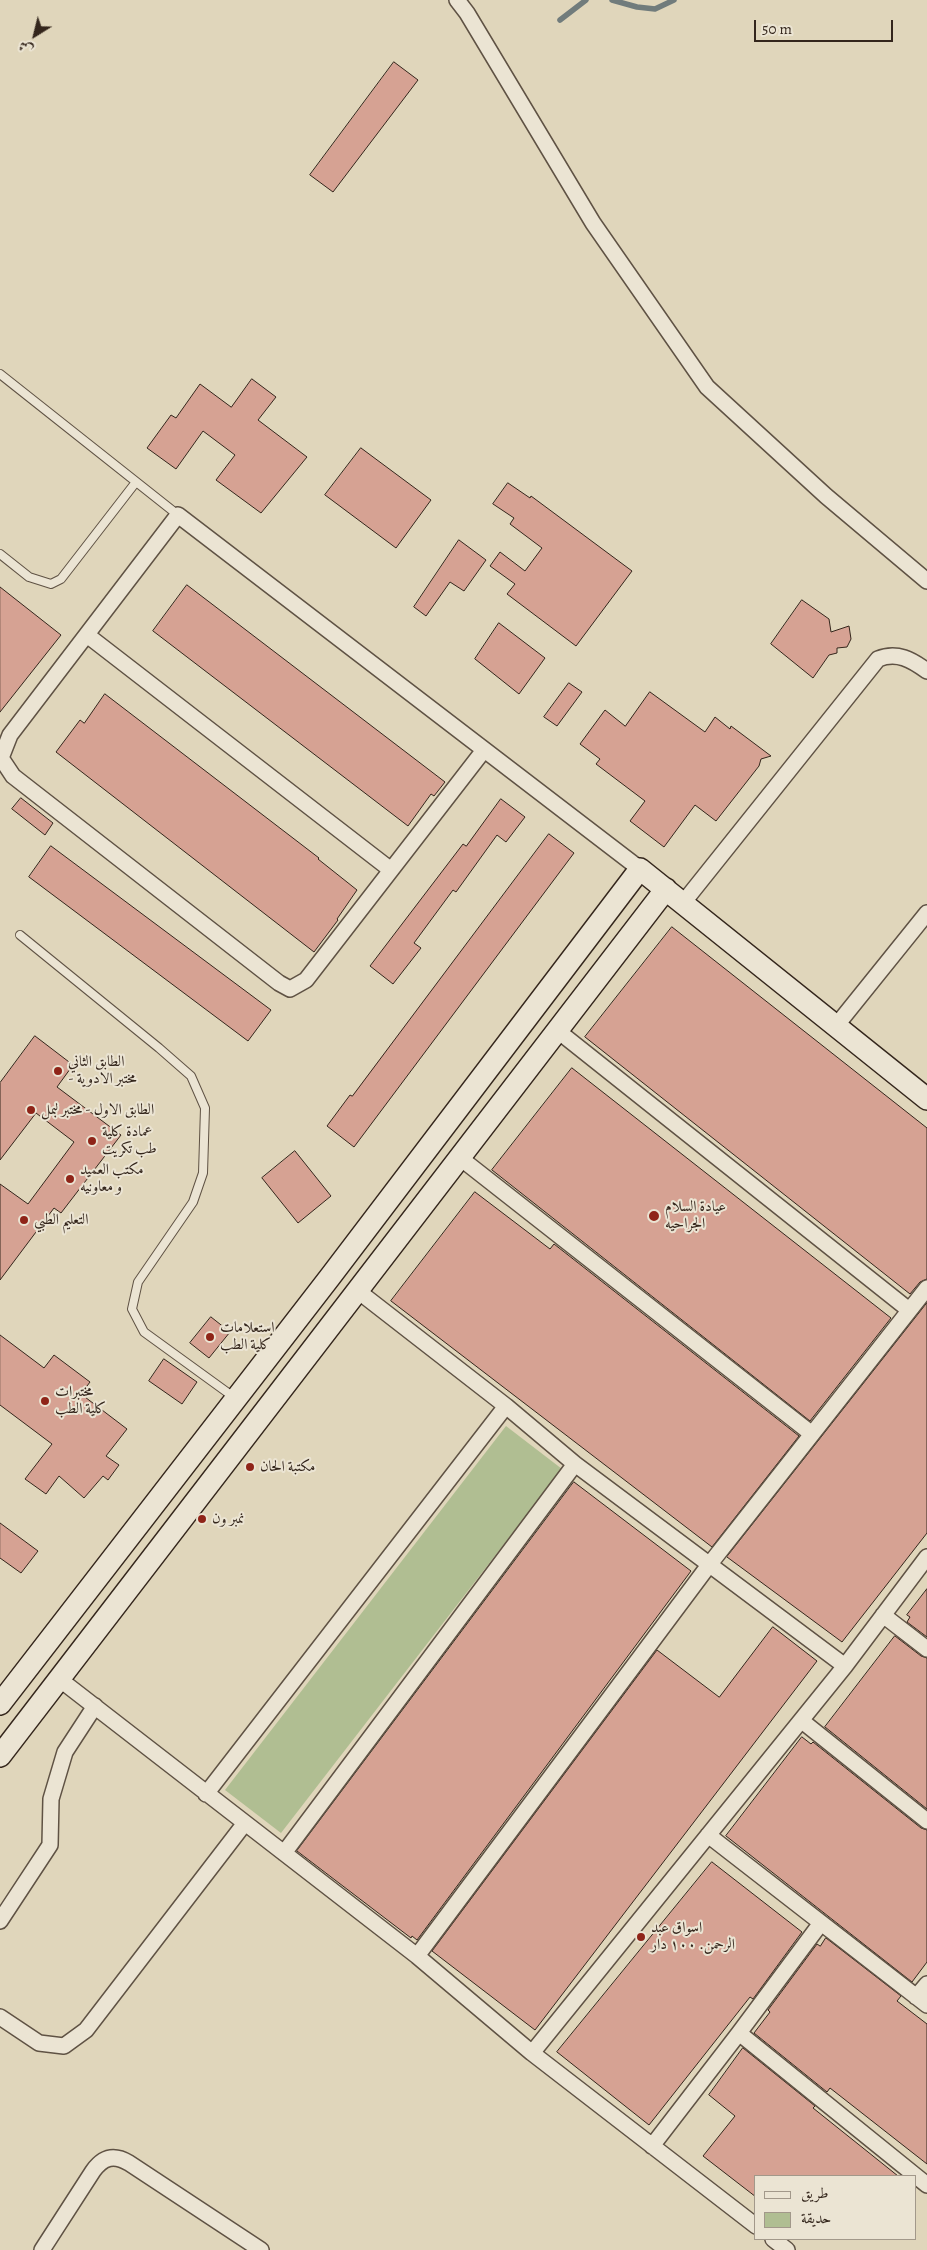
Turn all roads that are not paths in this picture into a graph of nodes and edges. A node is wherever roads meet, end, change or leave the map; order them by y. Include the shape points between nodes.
1 (457, 0) edge
2 (0, 374) edge
3 (136, 482) junction
4 (178, 515) junction
5 (0, 554) edge
6 (927, 581) edge
7 (88, 635) junction
8 (927, 671) edge
9 (484, 750) junction
10 (640, 869) junction
11 (391, 870) junction
12 (666, 889) junction
13 (683, 903) junction
14 (927, 913) edge
15 (20, 935) dead end
16 (836, 1026) junction
17 (558, 1031) junction
18 (924, 1091) edge
19 (459, 1157) junction
20 (927, 1288) edge
21 (358, 1291) junction
22 (910, 1310) junction
23 (236, 1399) junction
24 (506, 1406) junction
25 (812, 1434) junction
26 (575, 1464) junction
27 (181, 1470) junction
28 (205, 1488) junction
29 (927, 1558) edge
30 (709, 1565) junction
31 (883, 1615) junction
32 (927, 1649) edge
33 (845, 1666) junction
34 (58, 1678) junction
35 (0, 1704) edge
36 (95, 1706) junction
37 (802, 1721) junction
38 (0, 1756) edge
39 (206, 1794) junction
40 (927, 1821) edge
41 (245, 1823) junction
42 (708, 1835) junction
43 (284, 1853) junction
44 (0, 1920) edge
45 (821, 1923) junction
46 (417, 1956) junction
47 (927, 1984) edge
48 (922, 2001) edge
49 (0, 2017) edge
50 (739, 2033) junction
51 (532, 2053) junction
52 (652, 2146) junction
53 (915, 2175) edge
54 (917, 2177) edge
55 (927, 2185) edge
56 (754, 2224) edge
57 (774, 2240) edge
58 (42, 2250) edge
59 (261, 2250) edge
60 (787, 2250) edge

1 - 6 street via 593,223 707,387 826,496
2 - 3 lane
3 - 4 lane
3 - 5 lane via 60,579 51,584 29,577
4 - 7 street
4 - 9 street
7 - 11 street
7 - 11 street via 10,736 1,758 13,776 279,983 290,989 306,980
8 - 13 street via 910,659 889,654 878,659
9 - 10 street
9 - 11 street
10 - 12 street
10 - 23 street
12 - 13 street
12 - 17 street
13 - 16 street
14 - 16 street
15 - 23 lane via 191,1076 205,1108 203,1173 193,1202 138,1282 132,1309 144,1332
16 - 18 street
17 - 19 street
17 - 22 street
19 - 21 street
19 - 25 street
20 - 22 street
21 - 24 street
21 - 28 street
22 - 25 street
23 - 27 street
24 - 26 street
24 - 39 street
25 - 30 street
26 - 30 street
26 - 43 street
27 - 28 street
27 - 35 street
28 - 34 street
29 - 31 street
30 - 33 street
30 - 46 street
31 - 32 street
31 - 33 street
33 - 37 street
34 - 36 street
34 - 38 street
36 - 39 street
36 - 44 street via 65,1752 51,1799 50,1844
37 - 40 street
37 - 42 street
39 - 41 street
41 - 43 street
41 - 49 street via 86,2030 64,2046 40,2043
42 - 45 street
42 - 51 street
43 - 46 street
45 - 48 street
45 - 50 street
46 - 51 street
47 - 48 street
50 - 52 street
50 - 53 street
51 - 52 street
52 - 56 street
54 - 55 street
57 - 60 street
58 - 59 street via 99,2162 109,2157 129,2163

